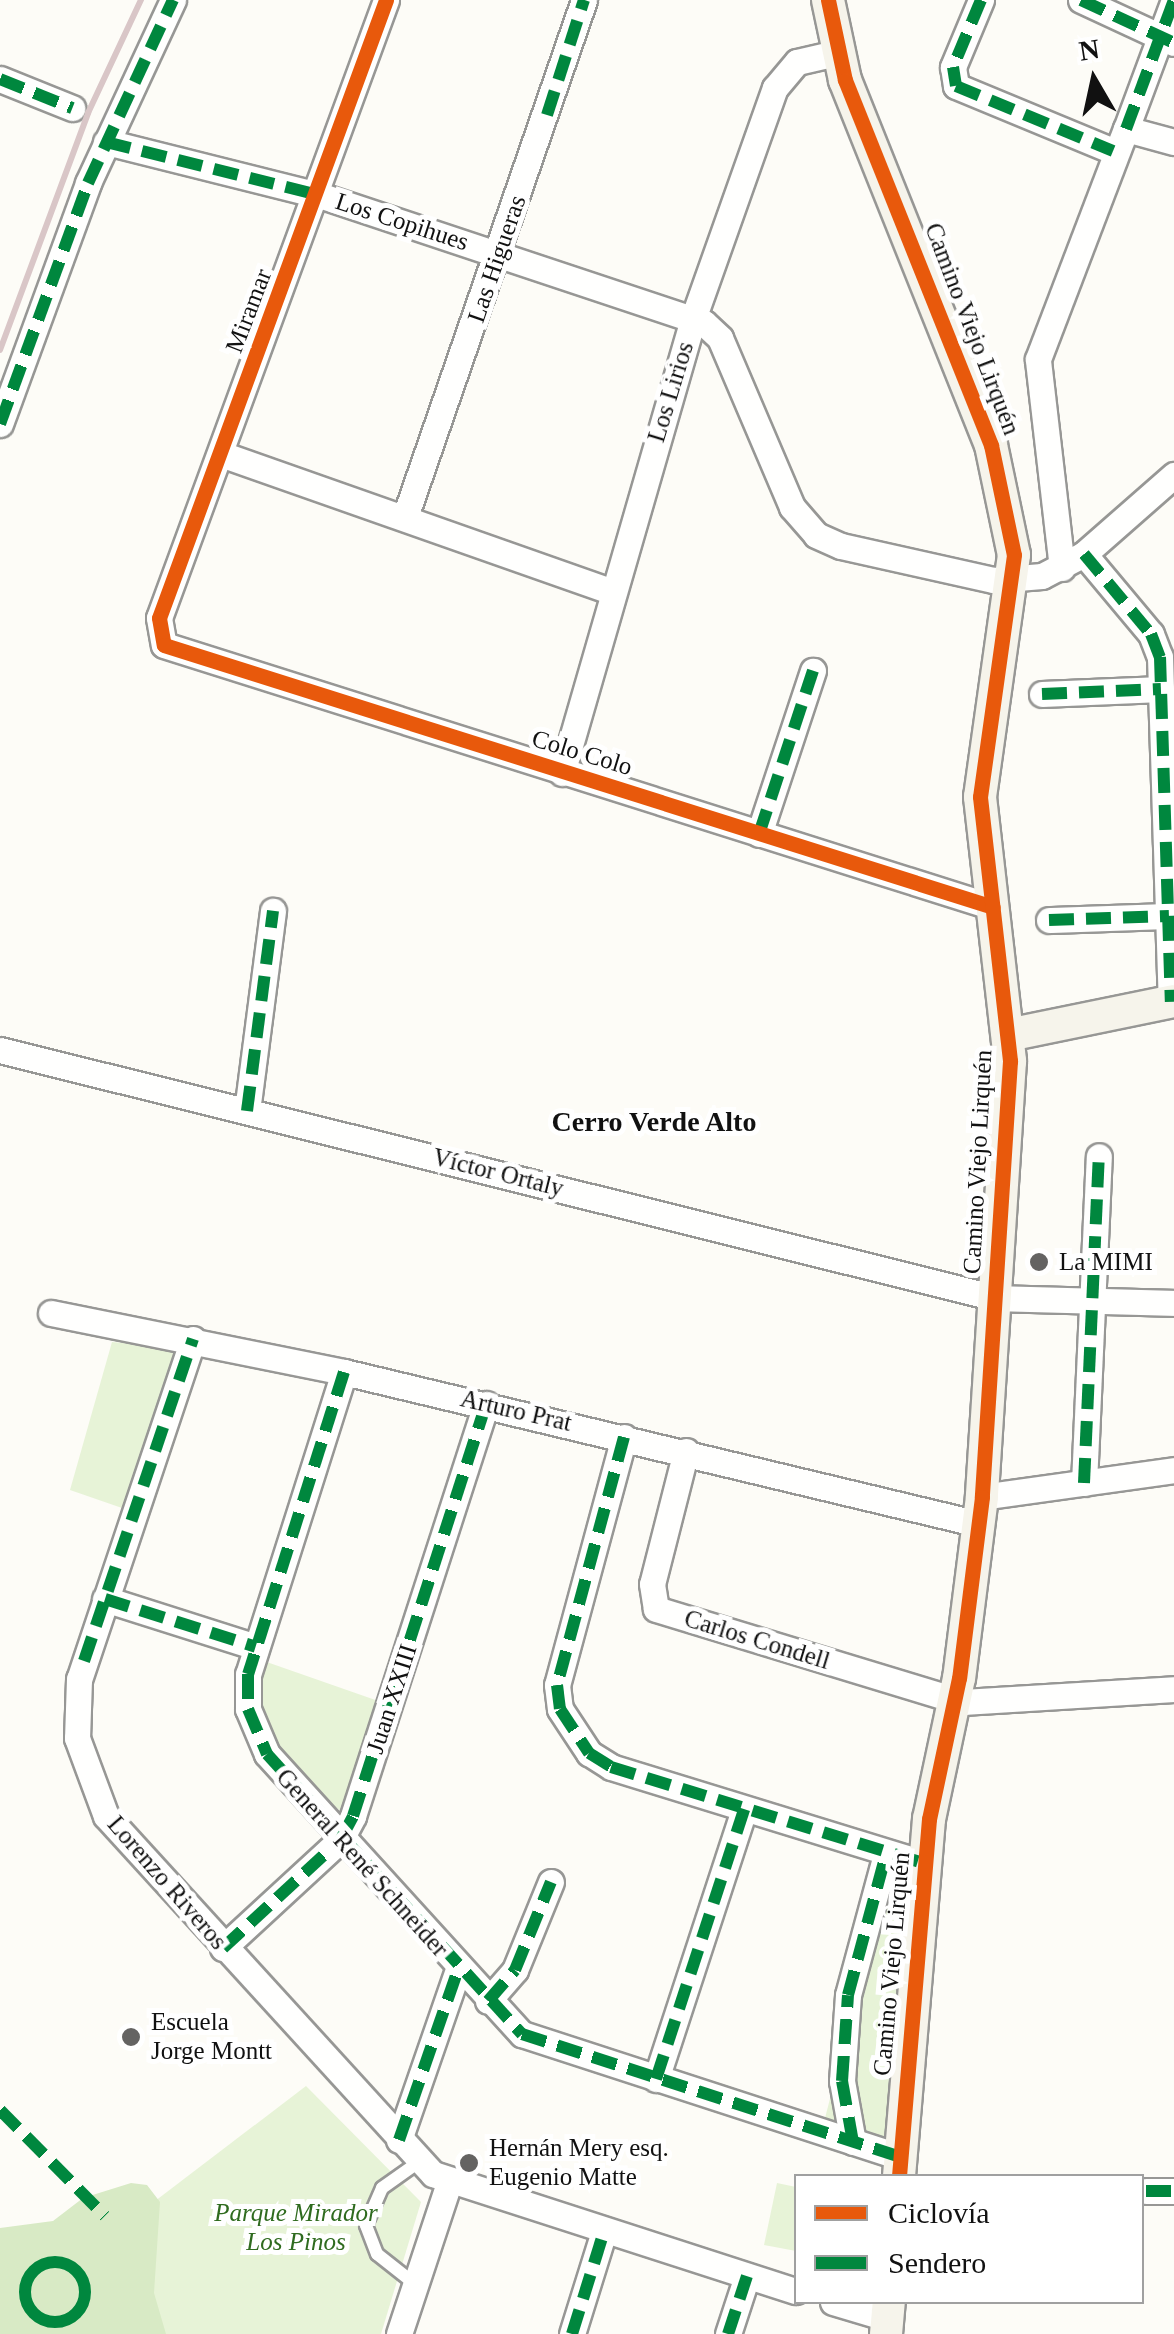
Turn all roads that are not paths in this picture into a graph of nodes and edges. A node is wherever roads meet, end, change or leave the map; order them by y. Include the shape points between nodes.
1 (172, 0) edge
2 (386, 0) edge
3 (584, 0) edge
4 (981, 0) edge
5 (1081, 0) edge
6 (1174, 0) edge
7 (823, 2) edge
8 (1167, 38) edge
9 (836, 53) junction
10 (0, 79) edge
11 (72, 108) dead end
12 (1120, 140) junction
13 (106, 142) junction
14 (1174, 142) edge
15 (319, 194) junction
16 (500, 254) junction
17 (693, 318) junction
18 (0, 424) edge
19 (221, 454) junction
20 (1174, 475) edge
21 (405, 517) junction
22 (1073, 561) junction
23 (1014, 581) junction
24 (612, 591) junction
25 (160, 638) joint
26 (813, 671) dead end
27 (1161, 689) junction
28 (1042, 694) dead end
29 (562, 773) junction
30 (759, 834) junction
31 (994, 907) junction
32 (273, 911) dead end
33 (1169, 916) junction
34 (1049, 920) dead end
35 (1173, 1001) edge
36 (1008, 1036) junction
37 (0, 1050) edge
38 (247, 1111) junction
39 (1099, 1156) dead end
40 (996, 1298) junction
41 (1092, 1300) junction
42 (1174, 1303) edge
43 (50, 1313) dead end
44 (193, 1340) junction
45 (344, 1372) junction
46 (486, 1404) junction
47 (624, 1437) junction
48 (686, 1451) junction
49 (1174, 1470) edge
50 (1084, 1483) junction
51 (981, 1511) junction
52 (105, 1599) junction
53 (256, 1647) junction
54 (1174, 1688) edge
55 (955, 1700) junction
56 (744, 1809) junction
57 (341, 1839) junction
58 (886, 1854) junction
59 (926, 1864) junction
60 (551, 1882) dead end
61 (223, 1948) junction
62 (458, 1970) junction
63 (488, 2001) junction
64 (656, 2079) junction
65 (399, 2140) junction
66 (853, 2142) junction
67 (420, 2162) junction
68 (900, 2167) edge
69 (449, 2183) junction
70 (1146, 2191) dead end
71 (1174, 2191) edge
72 (604, 2231) junction
73 (747, 2276) junction
74 (415, 2284) junction
75 (794, 2290) edge
76 (839, 2304) edge
77 (887, 2318) edge
78 (398, 2334) edge
79 (572, 2334) edge
80 (728, 2334) edge

1 - 13 street
2 - 15 street, Miramar
3 - 16 street, Las Higueras
4 - 12 street via 953,68 956,86
5 - 8 street
6 - 8 street
7 - 9 street, Camino Viejo Lirquén
8 - 12 street
9 - 17 street, Los Lirios via 798,62 778,81
9 - 23 street, Camino Viejo Lirquén via 992,445 1012,529
10 - 11 street
12 - 14 street
12 - 22 street via 1038,359
13 - 15 street, Los Copihues
13 - 18 street
15 - 16 street, Los Copihues
15 - 19 street, Miramar
16 - 17 street, Los Copihues
16 - 21 street, Las Higueras
17 - 23 street via 720,338 792,507 816,534 951,572
17 - 24 street, Los Lirios
19 - 21 street
19 - 25 street, Miramar via 159,618
20 - 22 street
21 - 24 street
22 - 23 street
22 - 27 street via 1150,634
23 - 31 street, Camino Viejo Lirquén via 982,768
24 - 29 street, Los Lirios
25 - 29 street, Colo Colo via 176,653
26 - 30 street
27 - 28 street
27 - 33 street
29 - 30 street, Colo Colo
30 - 31 street, Colo Colo
31 - 36 street, Camino Viejo Lirquén
32 - 38 street
33 - 34 street
33 - 35 street
35 - 36 street
36 - 40 street, Camino Viejo Lirquén
37 - 38 street, Víctor Ortaly
38 - 40 street, Víctor Ortaly
39 - 41 street
40 - 41 street, Víctor Ortaly
40 - 51 street, Camino Viejo Lirquén
41 - 42 street, Víctor Ortaly
41 - 50 street
43 - 44 street, Arturo Prat
44 - 45 street, Arturo Prat
44 - 52 street, Lorenzo Riveros
45 - 46 street, Arturo Prat
45 - 53 street, General René Schneider
46 - 47 street, Arturo Prat
46 - 57 street, Juan XXIII via 391,1705
47 - 48 street, Arturo Prat
47 - 56 street via 557,1700 596,1760
48 - 51 street, Arturo Prat
48 - 55 street, Carlos Condell via 652,1584 656,1609
49 - 50 street
50 - 51 street
51 - 55 street, Camino Viejo Lirquén
52 - 53 street
52 - 61 street, Lorenzo Riveros via 76,1697 88,1781 118,1832
53 - 57 street, General René Schneider via 246,1697 260,1742
54 - 55 street
55 - 59 street, Camino Viejo Lirquén via 936,1770
56 - 58 street
56 - 64 street
57 - 61 street, Juan XXIII
57 - 62 street, General René Schneider
58 - 59 street
58 - 66 street via 852,1965 846,2010 842,2081
59 - 68 street, Camino Viejo Lirquén
60 - 63 street via 515,1970
61 - 65 street, Lorenzo Riveros
62 - 63 street, General René Schneider
62 - 65 street
63 - 64 street, General René Schneider via 531,2039
64 - 66 street, General René Schneider
65 - 67 street, Lorenzo Riveros
66 - 68 street, General René Schneider
67 - 69 street, Lorenzo Riveros
67 - 74 lane via 376,2195 366,2225 378,2254
69 - 72 street, Lorenzo Riveros
69 - 74 street
70 - 71 street
72 - 73 street, Lorenzo Riveros
72 - 79 street
73 - 75 street, Lorenzo Riveros
73 - 80 street
74 - 78 street
76 - 77 street

